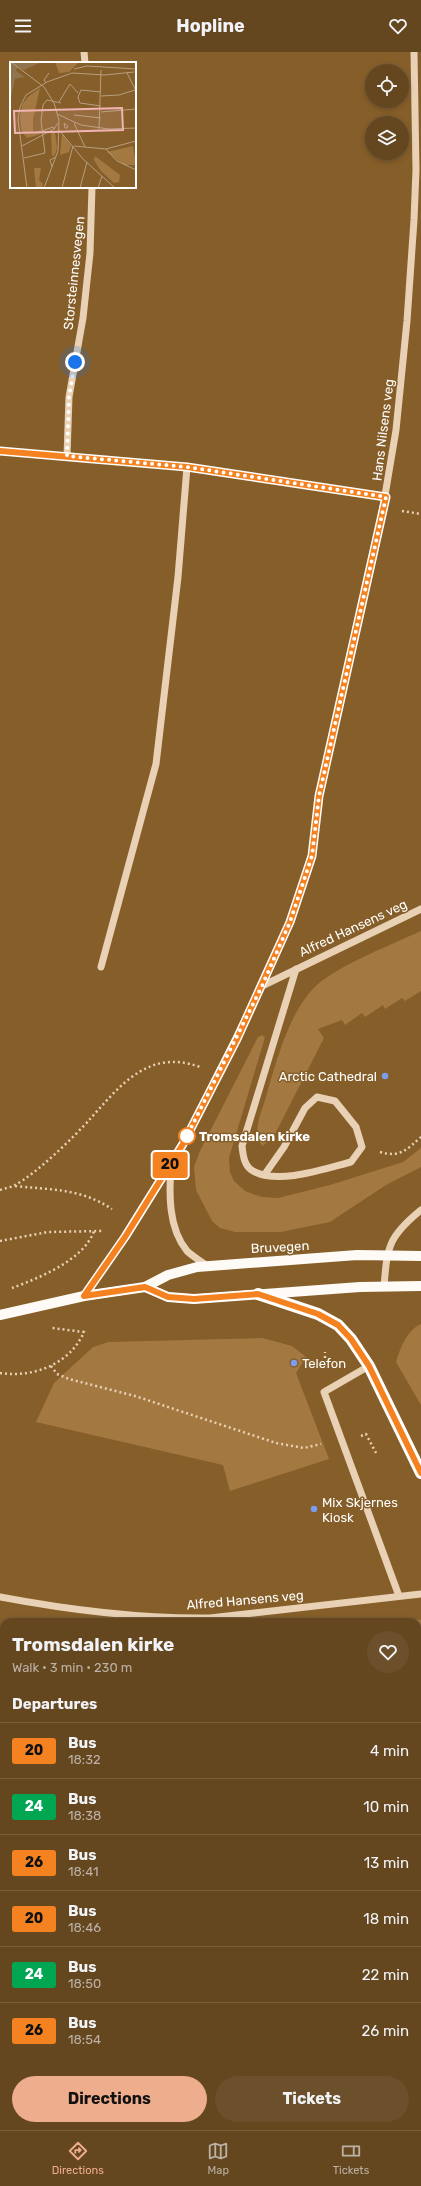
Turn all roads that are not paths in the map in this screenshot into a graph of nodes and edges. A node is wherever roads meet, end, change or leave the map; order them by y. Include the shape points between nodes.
1 (84, 52) edge
2 (414, 52) edge
3 (85, 62) edge
4 (92, 188) edge
5 (0, 451) edge
6 (67, 456) junction
7 (187, 467) junction
8 (386, 497) junction
9 (421, 909) edge
10 (101, 967) dead end
11 (296, 969) junction
12 (262, 986) junction
13 (171, 1165) junction
14 (266, 1174) junction
15 (421, 1210) edge
16 (386, 1254) junction
17 (421, 1256) edge
18 (207, 1266) junction
19 (384, 1286) junction
20 (421, 1286) edge
21 (145, 1287) junction
22 (258, 1294) junction
23 (84, 1296) junction
24 (0, 1315) edge
25 (369, 1366) junction
26 (421, 1473) edge
27 (421, 1594) edge
28 (400, 1596) junction
29 (0, 1597) edge

1 - 3 street
2 - 8 street, Hans Nilsens veg via 416,170 412,254 400,393
4 - 6 street, Storsteinnesvegen via 90,253 83,318 69,397
5 - 6 street
6 - 7 street
7 - 8 street
7 - 10 street via 178,577 156,764
8 - 12 street, Hans Nilsens veg via 319,796 312,856 290,922
9 - 11 street, Alfred Hansens veg
11 - 12 street, Alfred Hansens veg
11 - 14 street via 242,1146 243,1160 252,1170
12 - 13 street
13 - 18 street via 170,1208 178,1234 187,1251
13 - 23 street
14 - 14 street via 292,1177 351,1162 362,1147 356,1127 334,1101 317,1097 305,1108
15 - 16 street via 395,1235
16 - 17 main road, Bruvegen
16 - 18 main road, Bruvegen
16 - 19 street
18 - 21 main road, Bruvegen via 168,1275
19 - 20 main road
19 - 22 main road
21 - 22 main road via 168,1297 194,1299
21 - 23 main road, Bruvegen
22 - 25 highway via 318,1314 338,1325
23 - 24 main road, Bruvegen
25 - 26 highway
25 - 28 street via 324,1392
27 - 28 street, Alfred Hansens veg
28 - 29 street, Alfred Hansens veg via 210,1618 83,1610

